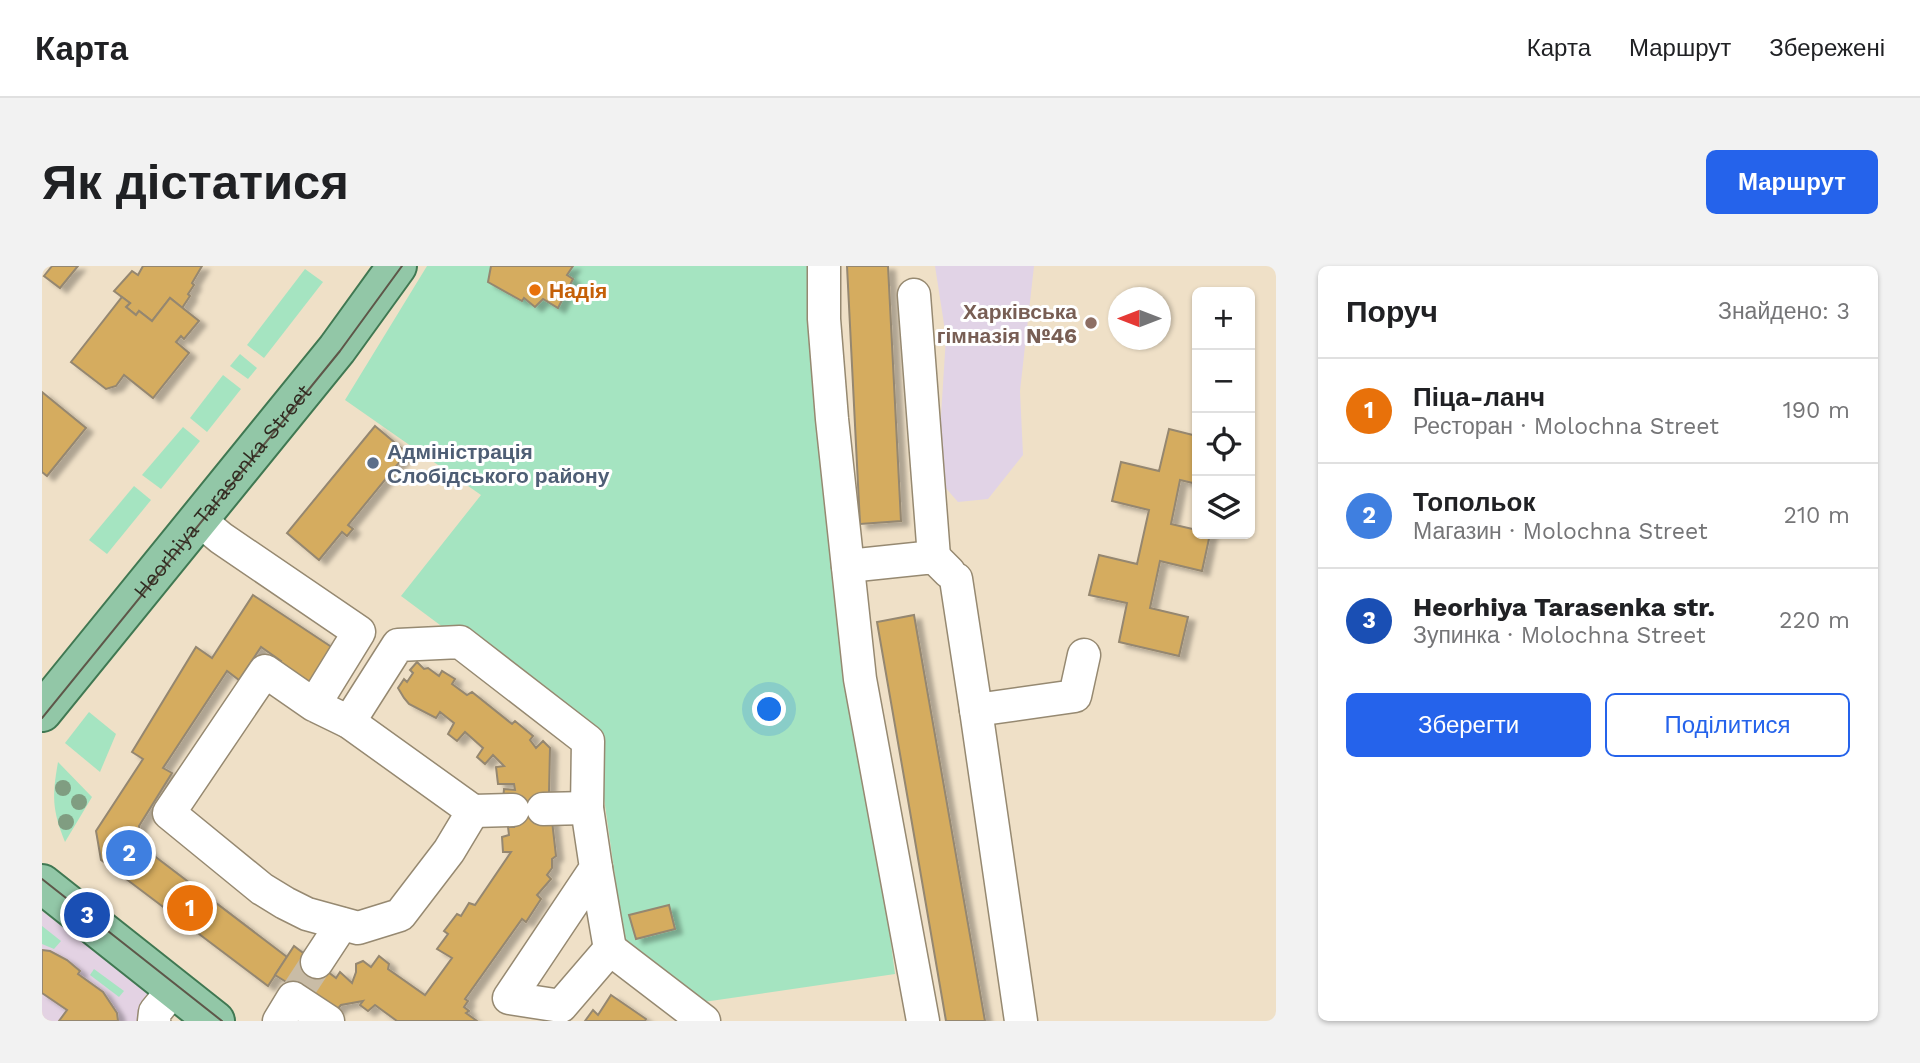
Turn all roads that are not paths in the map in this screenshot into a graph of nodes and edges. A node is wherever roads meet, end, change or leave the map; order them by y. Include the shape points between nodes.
1 (824, 266) edge
2 (391, 268) edge
3 (914, 295) dead end
4 (197, 518) junction
5 (934, 557) junction
6 (848, 566) junction
7 (1084, 655) dead end
8 (314, 705) junction
9 (976, 710) junction
10 (42, 712) edge
11 (349, 722) junction
12 (587, 808) junction
13 (473, 811) junction
14 (596, 868) junction
15 (42, 884) edge
16 (342, 924) junction
17 (610, 949) junction
18 (317, 962) tunnel mouth
19 (290, 1004) edge
20 (164, 1005) edge
21 (215, 1021) edge
22 (328, 1021) edge
23 (704, 1021) edge
24 (923, 1021) edge
25 (1021, 1021) edge

1 - 6 lane via 824,319
2 - 4 main road, Heorhiya Tarasenka Street via 337,349
3 - 5 lane
4 - 8 lane via 359,632
4 - 10 main road, Heorhiya Tarasenka Street
5 - 6 lane
5 - 9 lane via 963,572
6 - 24 lane via 860,679
7 - 9 lane via 1075,696
8 - 11 lane
8 - 16 lane via 265,671 169,814 262,889 307,914
9 - 25 lane
11 - 12 lane via 397,645 460,642 587,741
11 - 13 lane
12 - 13 lane
12 - 14 lane
13 - 16 lane via 400,915 358,929
14 - 17 lane
14 - 17 lane via 509,998 561,1006
15 - 20 main road
16 - 18 lane
17 - 23 lane
19 - 22 lane
20 - 21 main road

